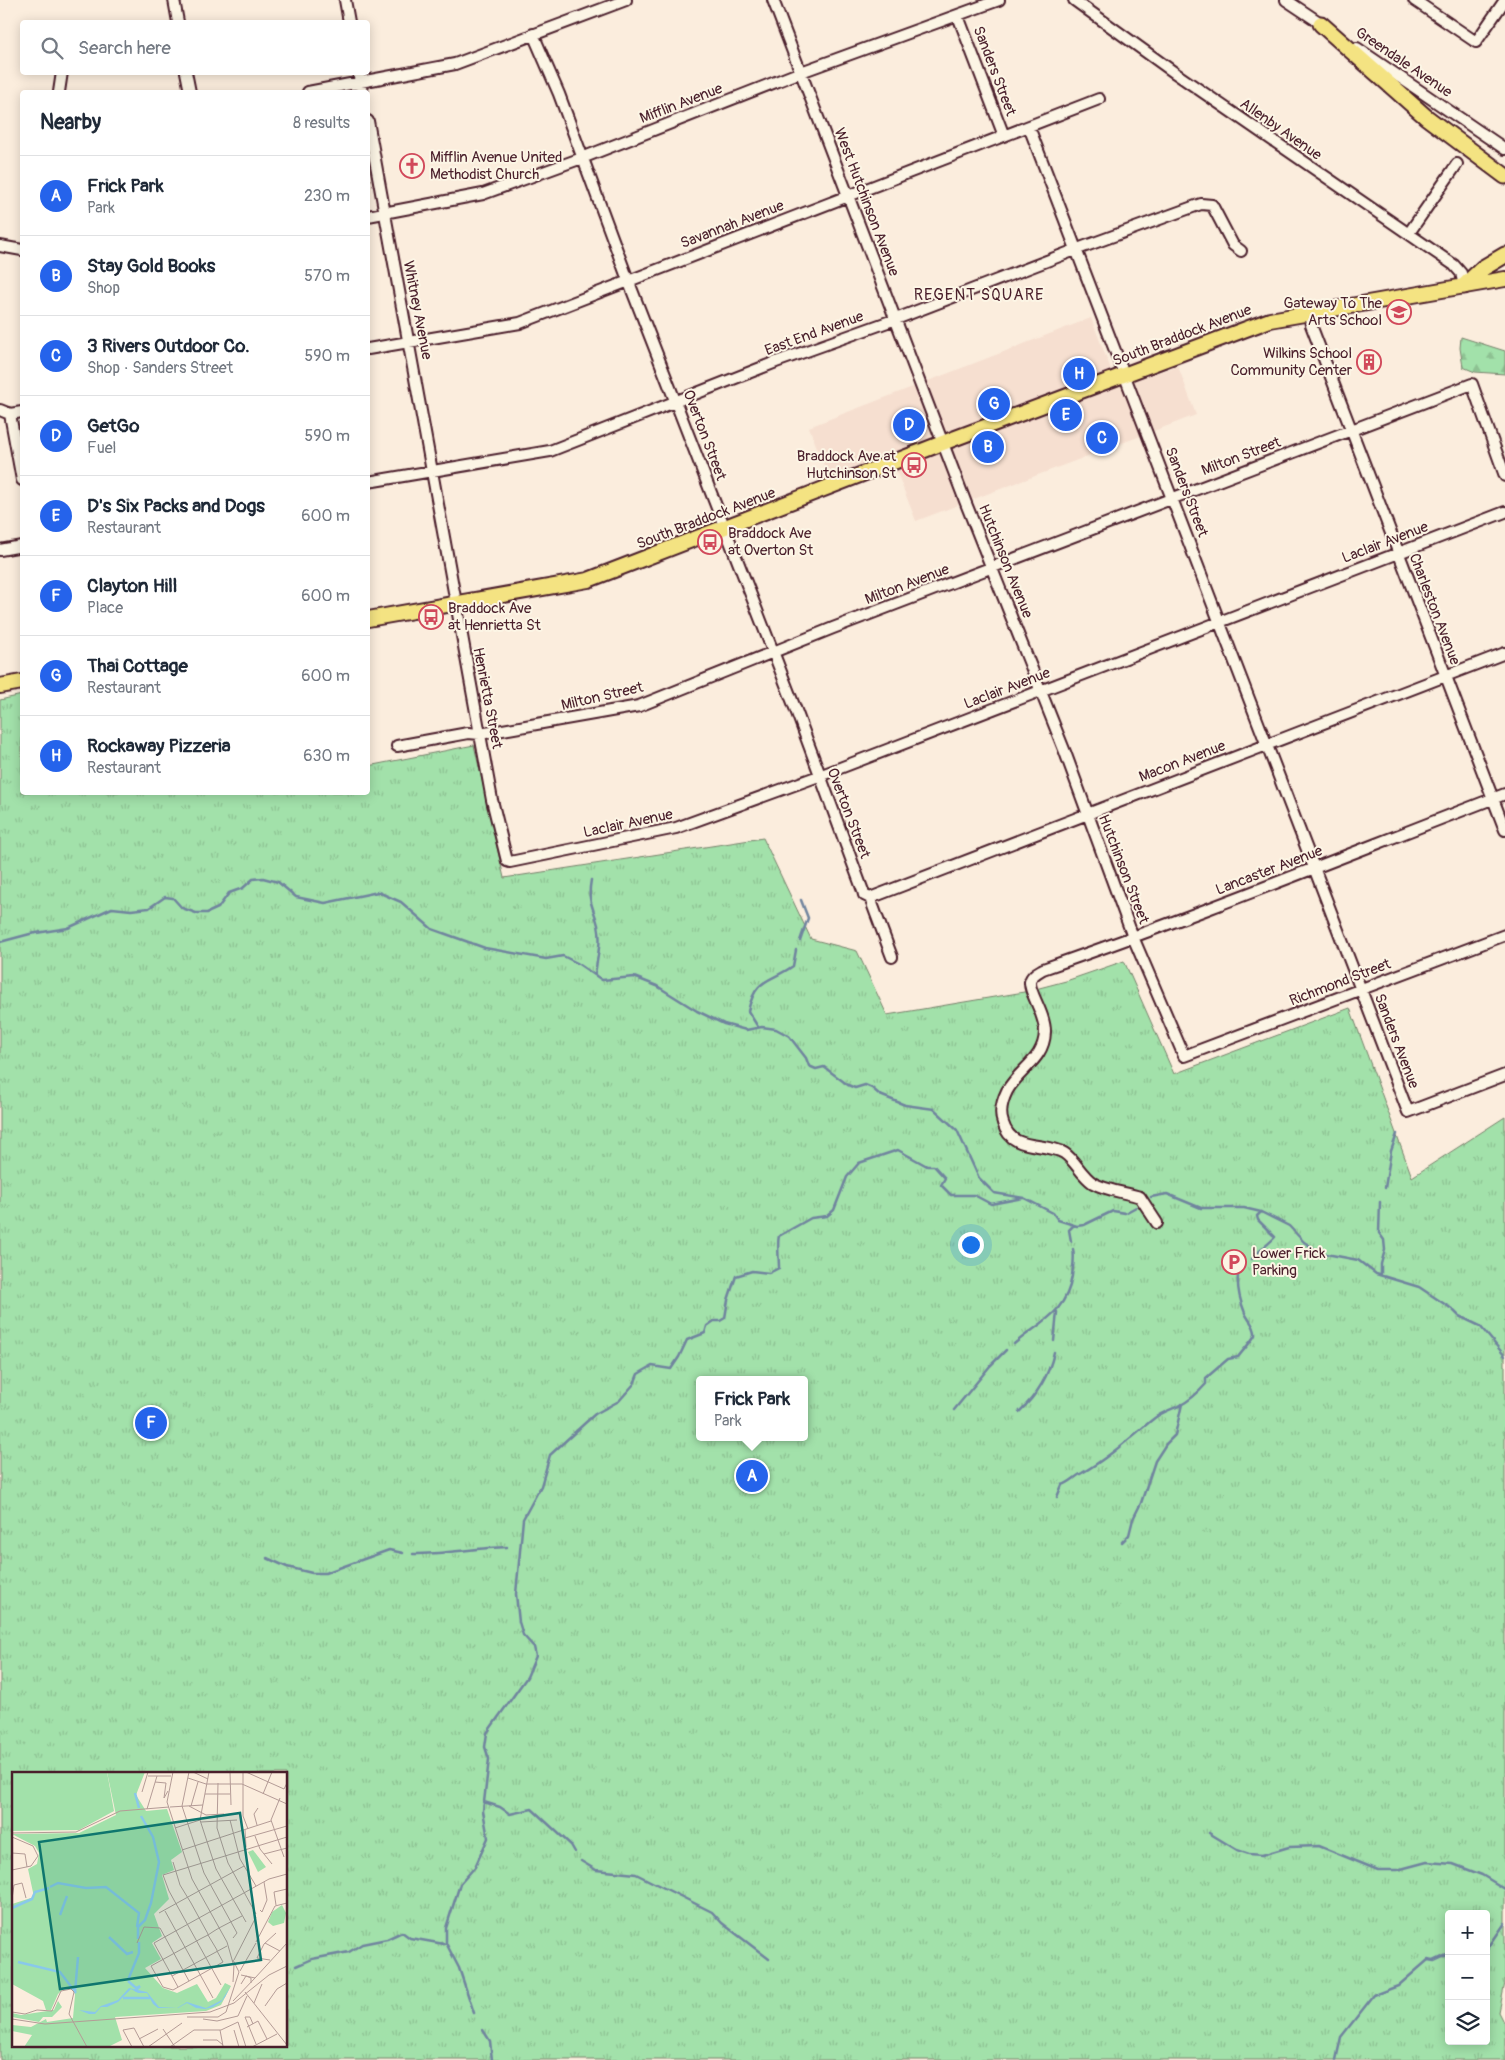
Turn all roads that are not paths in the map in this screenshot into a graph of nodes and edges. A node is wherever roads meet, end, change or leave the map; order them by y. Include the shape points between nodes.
1 (174, 0) edge
2 (345, 0) edge
3 (626, 0) edge
4 (773, 0) edge
5 (1000, 0) edge
6 (1074, 0) edge
7 (1286, 0) edge
8 (1414, 0) edge
9 (1505, 0) edge
10 (958, 16) junction
11 (178, 20) edge
12 (349, 20) edge
13 (1321, 24) junction
14 (533, 34) junction
15 (801, 72) junction
16 (62, 75) edge
17 (187, 75) edge
18 (360, 83) edge
19 (60, 90) edge
20 (190, 90) edge
21 (320, 90) edge
22 (1099, 99) dead end
23 (1029, 127) junction
24 (370, 132) edge
25 (1004, 136) junction
26 (1505, 149) edge
27 (582, 158) junction
28 (1457, 164) dead end
29 (1505, 176) edge
30 (849, 195) junction
31 (384, 213) junction
32 (370, 216) edge
33 (1409, 233) junction
34 (0, 246) edge
35 (20, 250) edge
36 (1076, 250) junction
37 (1241, 252) dead end
38 (1505, 255) edge
39 (1505, 279) edge
40 (628, 280) junction
41 (1464, 286) junction
42 (1309, 313) junction
43 (896, 319) junction
44 (408, 342) junction
45 (370, 349) edge
46 (1124, 374) junction
47 (676, 403) junction
48 (5, 412) edge
49 (20, 412) edge
50 (1350, 430) junction
51 (943, 443) junction
52 (432, 471) junction
53 (20, 472) edge
54 (1505, 476) edge
55 (370, 482) edge
56 (1172, 498) junction
57 (438, 506) joint
58 (1505, 512) edge
59 (724, 528) junction
60 (20, 546) edge
61 (0, 550) edge
62 (1398, 553) junction
63 (993, 567) junction
64 (454, 603) junction
65 (370, 619) edge
66 (1221, 622) junction
67 (833, 628) joint
68 (771, 652) junction
69 (1505, 653) edge
70 (1445, 676) junction
71 (20, 682) edge
72 (0, 686) edge
73 (1039, 691) junction
74 (480, 734) junction
75 (1267, 745) junction
76 (397, 746) dead end
77 (819, 776) junction
78 (1505, 794) edge
79 (1493, 799) junction
80 (1087, 814) junction
81 (1505, 830) edge
82 (510, 862) joint
83 (1314, 869) junction
84 (864, 897) junction
85 (1505, 935) edge
86 (1133, 937) junction
87 (892, 957) dead end
88 (1361, 990) junction
89 (1184, 1056) joint
90 (1505, 1075) edge
91 (1157, 1224) dead end

1 - 11 street
2 - 12 street
3 - 14 street
4 - 15 street, West Hutchinson Avenue
5 - 10 street, Mifflin Avenue
6 - 33 street, Allenby Avenue via 1183,79
7 - 13 street, Greendale Avenue
8 - 9 street via 1474,42 1483,35
10 - 15 street, Mifflin Avenue
10 - 25 street, Sanders Street
13 - 26 street, Greendale Avenue
13 - 29 highway via 1426,117
14 - 18 street via 455,64
14 - 27 street, Overton Street
15 - 27 street, Mifflin Avenue
15 - 30 street, West Hutchinson Avenue
16 - 19 street
17 - 20 street
18 - 21 street
22 - 23 street, Savannah Avenue
23 - 25 street, Savannah Avenue
23 - 36 street, Sanders Street
24 - 31 street, Whitney Avenue
25 - 30 street, Savannah Avenue
27 - 31 street, Mifflin Avenue via 483,194
27 - 40 street, Overton Street
28 - 33 street
30 - 40 street, Savannah Avenue
30 - 43 street, West Hutchinson Avenue
31 - 32 street, Mifflin Avenue
31 - 44 street, Whitney Avenue
33 - 41 street, Allenby Avenue via 1459,269
34 - 35 street
36 - 37 street, East End Avenue via 1201,204 1212,205 1233,245
36 - 43 street, East End Avenue
36 - 46 street, Sanders Street
38 - 41 highway via 1482,268
39 - 41 main road, South Braddock Avenue
40 - 44 street, Savannah Avenue via 520,322
40 - 47 street, Overton Street
41 - 42 main road, South Braddock Avenue
42 - 46 main road, South Braddock Avenue via 1270,320
42 - 50 street, Charleston Avenue
43 - 47 street, East End Avenue via 776,362
43 - 51 street, West Hutchinson Avenue
44 - 45 street, Savannah Avenue
44 - 52 street, Whitney Avenue
46 - 51 main road, South Braddock Avenue
46 - 56 street, Sanders Street
47 - 52 street, East End Avenue via 550,451
47 - 59 street, Overton Street
48 - 49 street
48 - 53 street
50 - 54 street, Milton Street via 1472,384
50 - 56 street, Milton Street
50 - 62 street, Charleston Avenue
51 - 59 main road, South Braddock Avenue
51 - 63 street, Hutchinson Avenue
52 - 55 street, East End Avenue
52 - 57 street, Whitney Avenue
56 - 63 street, Milton Street
56 - 66 street, Sanders Street
57 - 64 street, Henrietta Street
58 - 62 street, Laclair Avenue
59 - 64 main road, South Braddock Avenue via 588,580
59 - 68 street, Overton Street
60 - 61 street
62 - 66 street, Laclair Avenue
62 - 70 street, Charleston Avenue
63 - 67 street, Milton Avenue
63 - 73 street, Hutchinson Avenue
64 - 65 main road, South Braddock Avenue
64 - 74 street, Henrietta Street
66 - 73 street, Laclair Avenue
66 - 75 street, Sanders Street
67 - 68 street, Milton Street
68 - 74 street, Milton Street via 638,706
68 - 77 street, Overton Street
69 - 70 street, Macon Avenue
70 - 75 street, Macon Avenue
70 - 79 street, Charleston Avenue
71 - 72 main road
73 - 77 street, Laclair Avenue
73 - 80 street, Hutchinson Street
74 - 76 street, Milton Street via 468,733
74 - 82 street, Henrietta Street via 505,859
75 - 80 street, Macon Avenue
75 - 83 street, Sanders Street
77 - 82 street, Laclair Avenue via 664,832
77 - 84 street, Overton Street
78 - 79 street, Lancaster Avenue
79 - 81 street, Charleston Avenue
79 - 83 street, Lancaster Avenue
80 - 84 street, Macon Avenue
80 - 86 street, Hutchinson Street
83 - 86 street, Lancaster Avenue
83 - 88 street, Sanders Avenue
84 - 87 street, Overton Street
85 - 88 street, Richmond Street
86 - 89 street, Hutchinson Street
86 - 91 street, Lancaster Avenue via 1034,974 1030,981 1031,991 1045,1023 1045,1039 1038,1057 1008,1089 1001,1104 1001,1118 1005,1130 1023,1144 1064,1153 1093,1183 1140,1197
88 - 89 street, Richmond Street
88 - 90 street, Sanders Avenue via 1408,1112

